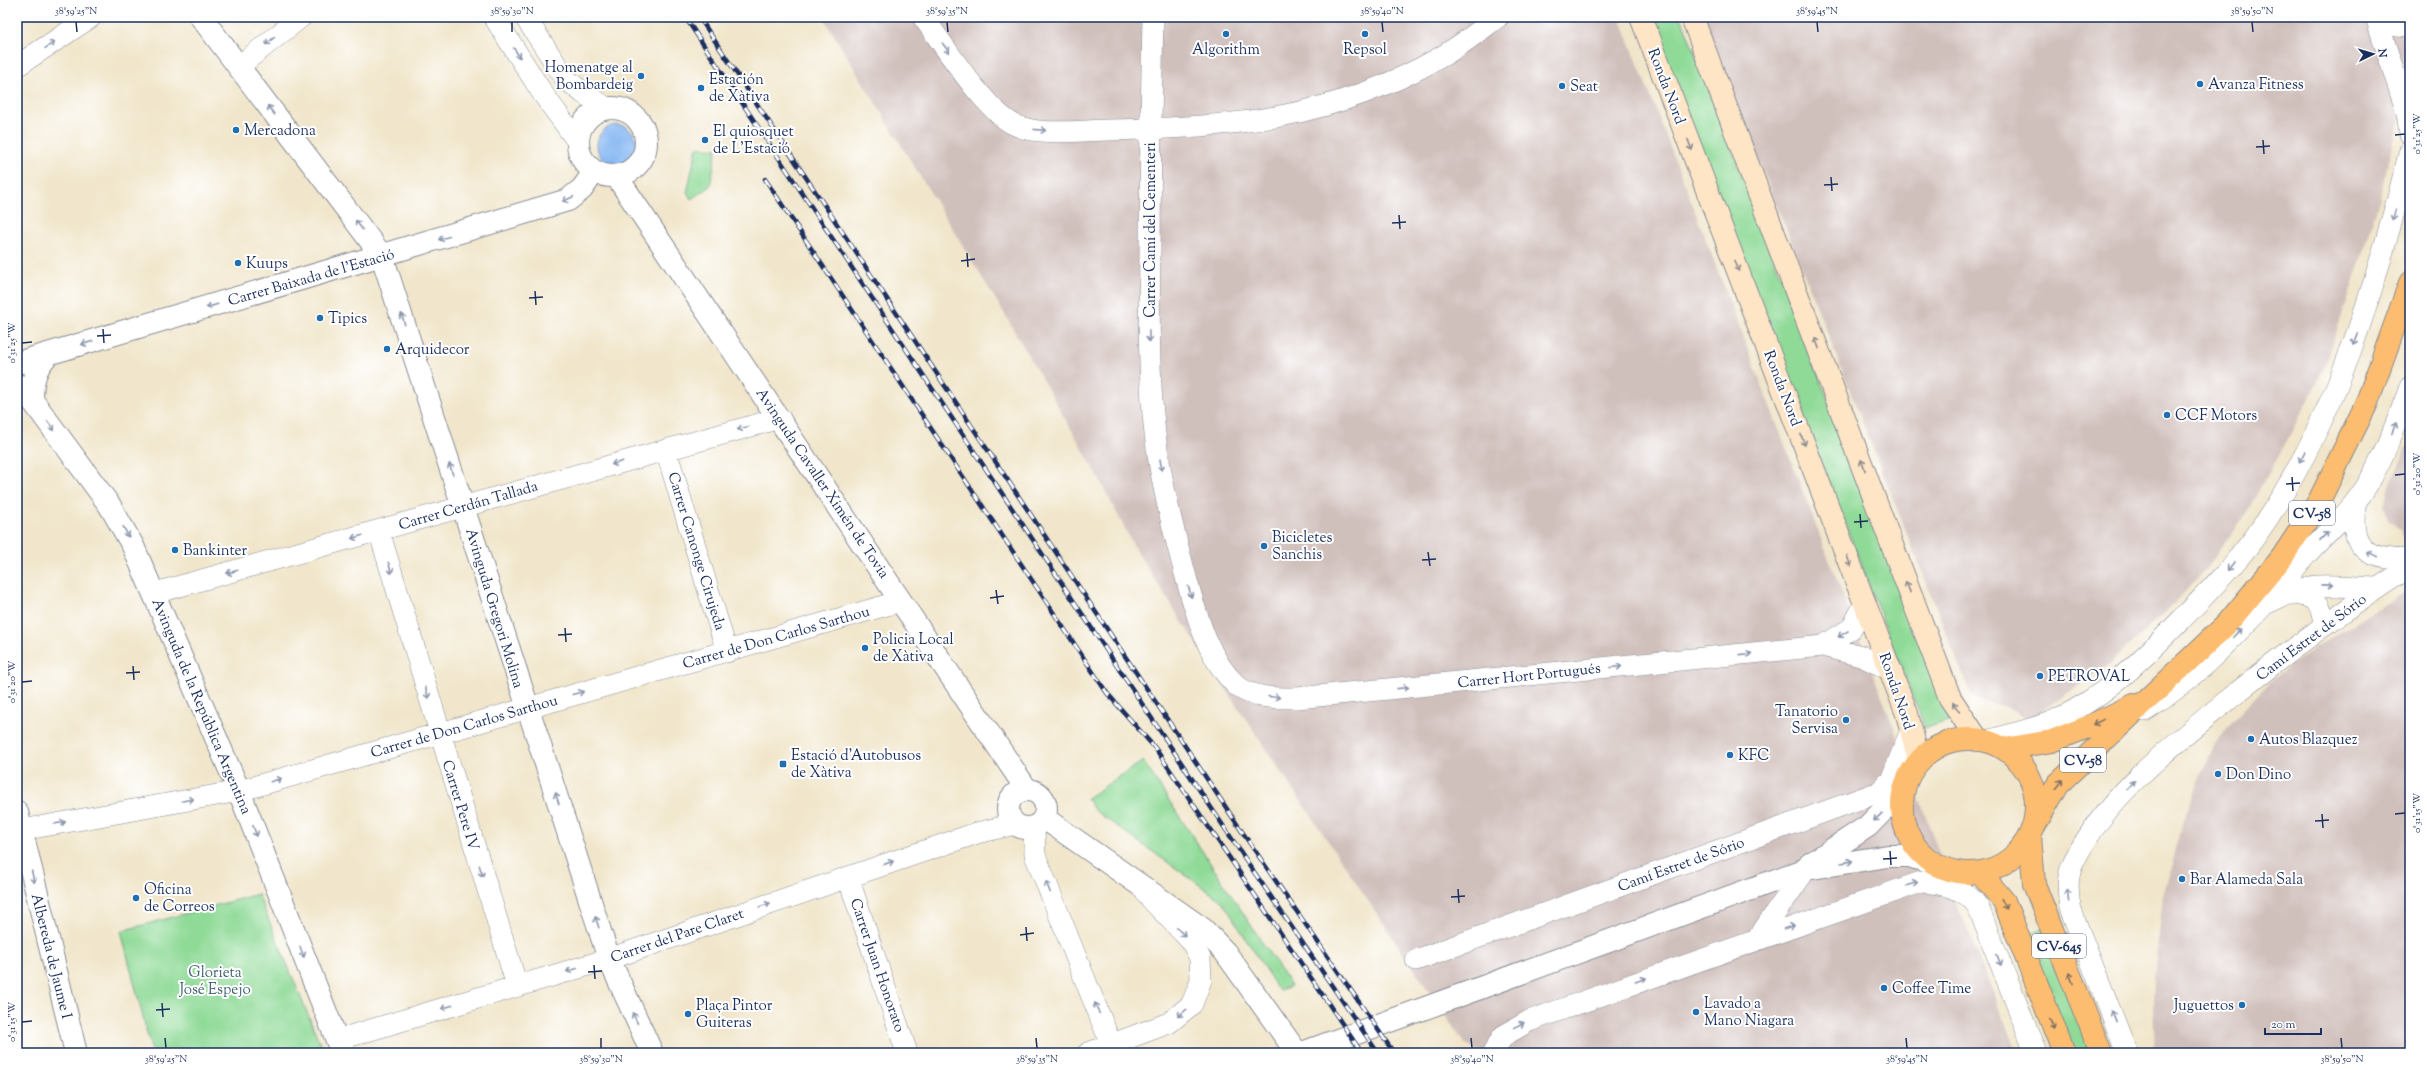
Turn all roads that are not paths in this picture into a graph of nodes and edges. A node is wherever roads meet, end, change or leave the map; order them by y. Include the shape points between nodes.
1 (91, 17) edge
2 (201, 17) edge
3 (301, 17) edge
4 (494, 17) edge
5 (525, 17) edge
6 (923, 17) edge
7 (1153, 17) edge
8 (1498, 17) edge
9 (1641, 17) edge
10 (1692, 17) edge
11 (2376, 18) edge
12 (2410, 27) edge
13 (17, 66) edge
14 (238, 67) junction
15 (607, 108) junction
16 (1150, 129) junction
17 (2410, 134) edge
18 (578, 142) junction
19 (2410, 150) edge
20 (594, 172) junction
21 (617, 176) junction
22 (382, 256) junction
23 (2410, 283) edge
24 (49, 354) junction
25 (17, 363) edge
26 (2410, 387) edge
27 (24, 393) edge
28 (780, 418) junction
29 (666, 450) junction
30 (2356, 501) junction
31 (464, 506) junction
32 (379, 531) junction
33 (2410, 558) edge
34 (2410, 567) edge
35 (2377, 588) junction
36 (155, 593) junction
37 (2286, 594) junction
38 (901, 601) junction
39 (1865, 603) junction
40 (2264, 606) junction
41 (2324, 624) junction
42 (1823, 646) junction
43 (727, 652) junction
44 (1891, 670) junction
45 (1237, 686) joint
46 (2145, 699) junction
47 (527, 707) junction
48 (2120, 727) junction
49 (1911, 730) junction
50 (439, 733) junction
51 (1982, 740) junction
52 (2005, 750) junction
53 (1919, 761) junction
54 (1904, 789) junction
55 (1027, 790) junction
56 (239, 791) junction
57 (19, 821) edge
58 (1031, 823) junction
59 (2031, 832) junction
60 (1935, 864) junction
61 (1801, 871) junction
62 (1980, 873) junction
63 (848, 877) junction
64 (1136, 882) junction
65 (1758, 938) junction
66 (2023, 951) junction
67 (609, 959) junction
68 (1416, 960) dead end
69 (516, 986) junction
70 (2010, 990) junction
71 (1111, 1044) junction
72 (339, 1046) edge
73 (76, 1053) edge
74 (652, 1053) edge
75 (907, 1053) edge
76 (1088, 1053) edge
77 (1297, 1053) edge
78 (1302, 1053) edge
79 (1493, 1053) edge
80 (2036, 1053) edge
81 (2064, 1053) edge
82 (2101, 1053) edge
83 (2127, 1053) edge

13 -> 1 street
2 - 14 street, Avinguda Gregori Molina
3 -> 14 street
4 -> 18 street via 543,94
5 - 15 street via 566,78 583,93
6 -> 16 street via 986,101 1014,125 1044,131
7 - 16 street
8 - 16 street, Carrer Camí del Cementeri via 1441,57 1385,86 1355,98 1323,108 1270,119
9 -> 39 main road, Ronda Nord
51 -> 10 main road via 1950,698
11 - 12 street via 2397,26
11 - 17 street via 2406,113
22 -> 14 street, Avinguda Gregori Molina
15 - 18 street via 596,111 586,119 580,130
15 - 21 street via 619,108 630,112 640,121 647,144 644,156 637,166 629,173
16 -> 45 street, Carrer Camí del Cementeri via 1150,382 1155,435 1178,549 1192,598 1213,654
18 - 20 street via 579,153 585,164
19 -> 51 street via 2380,265 2341,375 2303,456 2272,512 2254,538 2132,669 2085,704 2031,729
20 - 21 street via 605,176
20 -> 22 street, Carrer Baixada de l'Estació via 582,189 568,200
21 - 28 street, Avinguda Cavaller Ximén de Tovia
22 -> 24 street, Carrer Baixada de l'Estació
31 -> 22 street, Avinguda Gregori Molina
23 - 46 main road, CV-58 via 2366,405 2316,507 2281,559 2226,624
24 - 25 street, Carrer Baixada de l'Estació
24 - 27 street via 40,363
30 -> 26 street via 2384,453
27 -> 36 street, Avinguda de la República Argentina via 118,519
28 -> 29 street, Carrer Cerdán Tallada
28 - 38 street, Avinguda Cavaller Ximén de Tovia
29 -> 31 street, Carrer Cerdán Tallada
29 - 43 street, Carrer Canonge Cirujeda
33 -> 30 street via 2373,556 2359,545 2353,525
40 -> 30 street via 2292,571
31 - 32 street, Carrer Cerdán Tallada
31 - 47 street, Avinguda Gregori Molina
32 -> 36 street, Carrer Cerdán Tallada
32 -> 50 street, Carrer Pere IV
34 - 35 street, Camí Estret de Sório
37 -> 35 street via 2300,588 2322,584
35 - 41 street, Camí Estret de Sório
36 - 56 street, Avinguda de la República Argentina
37 - 40 street
37 - 41 street via 2308,595 2315,599 2320,606
38 - 43 street, Carrer de Don Carlos Sarthou
38 - 55 street, Avinguda Cavaller Ximén de Tovia
39 -> 42 street, Carrer Hort Portugués via 1852,628
39 - 44 main road, Ronda Nord
48 -> 40 street via 2182,684
83 -> 41 street, Camí Estret de Sório via 2070,908 2067,883 2074,862 2103,817 2140,775 2215,710
42 - 44 street, Carrer Hort Portugués via 1861,656
45 -> 42 street, Carrer Hort Portugués via 1256,695 1297,698
47 -> 43 street, Carrer de Don Carlos Sarthou
44 - 49 main road, Ronda Nord
46 - 48 main road, CV-58
46 -> 52 main road, CV-58 via 2064,737
47 - 50 street, Carrer de Don Carlos Sarthou
67 -> 47 street, Avinguda Gregori Molina
59 -> 48 main road, CV-58 via 2058,784
49 - 53 main road, Ronda Nord
49 - 68 street, Camí Estret de Sório via 1891,780 1879,792
56 -> 50 street, Carrer de Don Carlos Sarthou
50 -> 69 street, Carrer Pere IV
51 - 52 main road, CV-645
51 - 53 main road, CV-645 via 1956,740 1936,748
52 - 59 main road, CV-645 via 2020,762 2030,779 2036,817
53 - 54 main road, CV-645
54 - 60 main road, CV-645 via 1902,810 1907,831 1918,850
54 -> 61 street via 1868,826
55 - 58 street via 1039,794 1044,800 1046,812
55 - 58 street via 1020,791 1010,800 1009,813
57 -> 56 street, Carrer de Don Carlos Sarthou
56 -> 72 street, Avinguda de la República Argentina
57 -> 73 street, Albereda de Jaume I
63 -> 58 street, Carrer del Pare Claret via 977,832
58 - 64 street
71 -> 58 street via 1035,855
59 - 62 main road, CV-645 via 2012,858 2000,866
82 -> 59 main road, CV-645 via 2034,884
61 -> 60 street via 1888,856 1909,856
60 - 62 main road, CV-645 via 1962,874
61 - 65 street
61 - 78 street
62 -> 66 main road, CV-645 via 2004,901
67 -> 63 street, Carrer del Pare Claret
63 - 75 street, Carrer Juan Honorato
64 -> 71 street via 1191,942 1200,958 1201,980 1192,1004 1169,1023
64 - 77 street via 1203,929 1225,952
65 -> 70 street via 1921,882 1933,882 1962,891 1973,898
79 -> 65 street via 1503,1036 1529,1021
66 - 70 street
66 -> 81 main road, CV-645
67 -> 69 street, Carrer del Pare Claret
74 -> 67 street
69 -> 72 street, Carrer del Pare Claret
70 - 80 street
71 - 76 street

